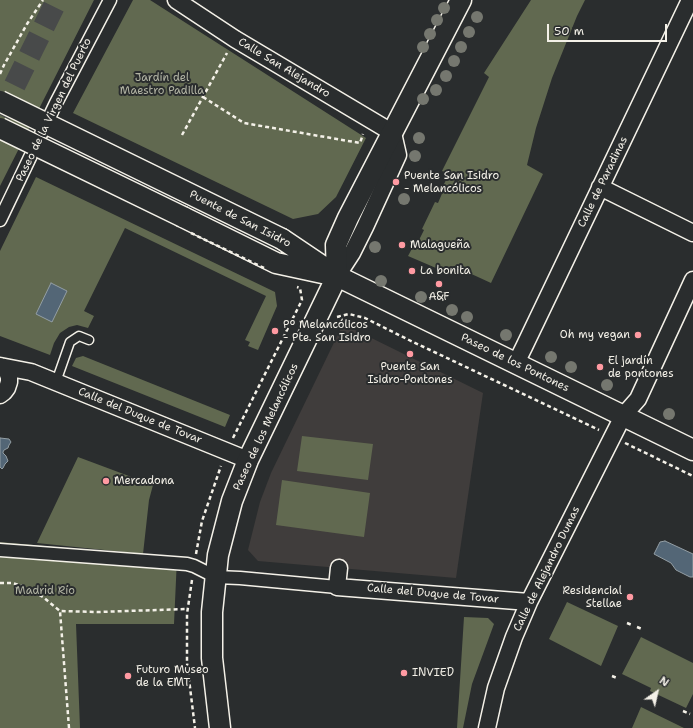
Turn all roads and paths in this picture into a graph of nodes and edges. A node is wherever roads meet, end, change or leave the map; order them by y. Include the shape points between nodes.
1 (43, 0) edge
2 (110, 0) edge
3 (176, 0) edge
4 (461, 0) edge
5 (690, 0) edge
6 (235, 38) junction
7 (0, 74) edge
8 (203, 97) junction
9 (0, 101) edge
10 (0, 128) edge
11 (393, 133) junction
12 (182, 134) dead end
13 (360, 143) dead end
14 (600, 187) junction
15 (0, 220) edge
16 (693, 233) edge
17 (337, 276) junction
18 (693, 280) edge
19 (294, 285) dead end
20 (336, 317) dead end
21 (89, 340) dead end
22 (516, 363) junction
23 (0, 366) edge
24 (31, 372) junction
25 (56, 382) junction
26 (4, 391) edge
27 (623, 416) junction
28 (600, 431) dead end
29 (232, 441) dead end
30 (626, 443) dead end
31 (693, 450) edge
32 (248, 460) junction
33 (693, 476) edge
34 (0, 550) edge
35 (339, 568) dead end
36 (216, 577) junction
37 (0, 583) edge
38 (337, 587) junction
39 (529, 602) junction
40 (186, 609) dead end
41 (60, 611) junction
42 (627, 623) dead end
43 (632, 625) dead end
44 (637, 627) dead end
45 (642, 630) dead end
46 (612, 676) dead end
47 (617, 678) dead end
48 (683, 711) dead end
49 (692, 715) edge
50 (68, 728) edge
51 (220, 728) edge
52 (487, 728) edge

1 - 7 path
2 - 15 street, Paseo de la Virgen del Puerto via 56,103
3 - 6 street, Calle San Alejandro
4 - 11 street, Paseo de los Melancólicos
5 - 14 street, Calle de Paradinas
6 - 8 path
6 - 11 street, Calle San Alejandro
8 - 12 path
8 - 13 path via 244,123
9 - 17 street, Puente de San Isidro, bridge via 282,239
10 - 17 street, Puente de San Isidro, bridge via 268,266 276,263
11 - 17 street, Paseo de los Melancólicos via 336,245
14 - 16 street
14 - 22 street, Calle de Paradinas
17 - 22 street, Paseo de los Pontones
17 - 32 street, Paseo de los Melancólicos
18 - 27 street, Calle de Alejandro Dumas via 638,399
19 - 29 path via 300,288 302,300
20 - 28 path via 349,314 365,318
21 - 25 lane via 78,336 70,342
22 - 27 street, Paseo de los Pontones
23 - 24 street, Calle del Duque de Tovar
23 - 26 street, Calle del Duque de Tovar via 7,372 9,382
24 - 25 street, Calle del Duque de Tovar
24 - 26 street, Calle del Duque de Tovar
25 - 32 street, Calle del Duque de Tovar
27 - 31 street, Paseo de los Pontones
27 - 39 street, Calle de Alejandro Dumas
30 - 33 path
32 - 36 street, Paseo de los Melancólicos via 232,501 218,555
34 - 36 street via 187,564
35 - 38 street
36 - 38 street, Calle del Duque de Tovar
36 - 51 street, Paseo de los Melancólicos via 212,612 212,658
37 - 41 path via 12,583 26,588 44,597
38 - 39 street, Calle del Duque de Tovar
39 - 52 street, Calle de Alejandro Dumas via 498,681
40 - 41 path
41 - 50 path
42 - 43 path
44 - 45 path
46 - 47 path
48 - 49 path

